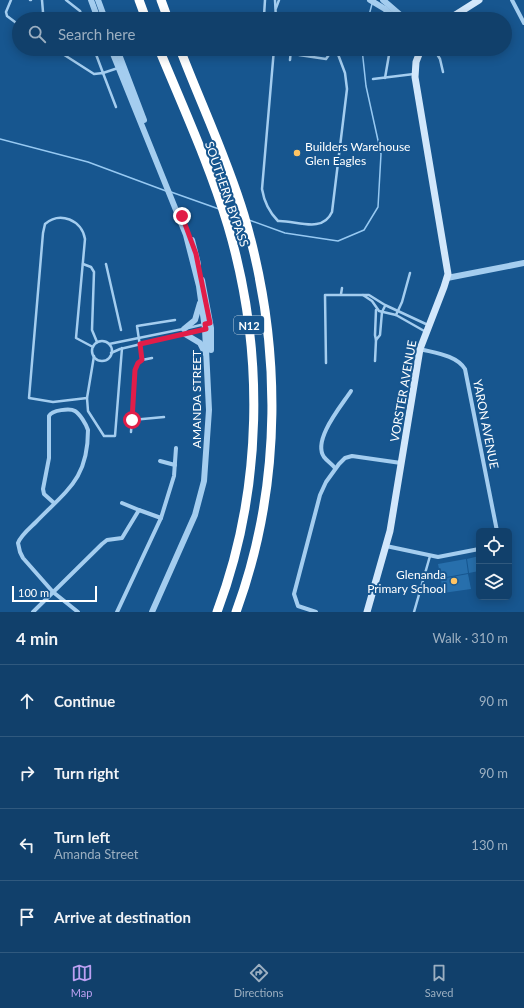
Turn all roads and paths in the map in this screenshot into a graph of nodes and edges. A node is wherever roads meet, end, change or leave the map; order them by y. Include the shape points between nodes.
1 (13, 0) edge
2 (42, 0) edge
3 (66, 0) edge
4 (91, 0) edge
5 (98, 0) edge
6 (139, 0) edge
7 (265, 0) edge
8 (275, 0) edge
9 (279, 0) edge
10 (370, 0) edge
11 (479, 0) edge
12 (512, 0) edge
13 (381, 3) edge
14 (276, 8) junction
15 (43, 12) edge
16 (80, 12) edge
17 (95, 12) edge
18 (102, 12) edge
19 (143, 12) edge
20 (264, 12) edge
21 (276, 12) edge
22 (389, 12) edge
23 (394, 12) edge
24 (460, 12) edge
25 (12, 20) edge
26 (524, 23) edge
27 (66, 56) edge
28 (97, 56) edge
29 (115, 56) edge
30 (119, 56) edge
31 (162, 56) edge
32 (183, 56) edge
33 (273, 56) edge
34 (290, 56) edge
35 (306, 56) edge
36 (329, 56) edge
37 (338, 56) edge
38 (389, 56) edge
39 (438, 56) edge
40 (417, 58) edge
41 (290, 60) dead end
42 (121, 67) junction
43 (443, 72) dead end
44 (103, 73) junction
45 (414, 74) junction
46 (385, 78) junction
47 (373, 79) dead end
48 (116, 107) dead end
49 (524, 262) edge
50 (83, 264) junction
51 (106, 264) dead end
52 (410, 272) dead end
53 (447, 278) junction
54 (342, 288) dead end
55 (341, 294) junction
56 (363, 295) junction
57 (201, 298) junction
58 (380, 302) junction
59 (385, 305) junction
60 (376, 309) junction
61 (398, 311) junction
62 (382, 312) junction
63 (396, 315) junction
64 (176, 320) dead end
65 (375, 320) junction
66 (381, 321) junction
67 (208, 326) junction
68 (427, 329) junction
69 (121, 330) dead end
70 (184, 331) junction
71 (139, 339) junction
72 (376, 340) junction
73 (97, 342) junction
74 (109, 344) junction
75 (140, 344) junction
76 (93, 347) junction
77 (122, 348) junction
78 (420, 349) junction
79 (111, 353) junction
80 (94, 356) junction
81 (152, 358) dead end
82 (142, 360) junction
83 (207, 361) junction
84 (375, 361) dead end
85 (326, 362) dead end
86 (351, 391) dead end
87 (88, 398) junction
88 (164, 417) dead end
89 (132, 420) junction
90 (131, 432) dead end
91 (176, 448) dead end
92 (160, 461) dead end
93 (401, 463) junction
94 (175, 465) junction
95 (335, 468) junction
96 (54, 503) junction
97 (122, 503) dead end
98 (139, 510) junction
99 (161, 518) junction
100 (496, 528) edge
101 (386, 546) junction
102 (476, 550) edge
103 (430, 556) junction
104 (172, 574) junction
105 (53, 592) junction
106 (33, 612) edge
107 (78, 612) edge
108 (117, 612) edge
109 (152, 612) edge
110 (157, 612) edge
111 (216, 612) edge
112 (236, 612) edge
113 (316, 612) edge
114 (367, 612) edge
115 (414, 612) edge

1 - 25 lane via 6,12
2 - 15 lane
3 - 16 lane
4 - 17 street
5 - 18 street
6 - 19 highway
7 - 20 lane
8 - 14 lane
9 - 14 lane
10 - 13 street
11 - 24 main road
12 - 26 street
13 - 22 street
13 - 23 street
14 - 21 lane
27 - 44 lane via 94,74
28 - 44 lane
29 - 42 street, AMANDA STREET
30 - 42 street, AMANDA STREET
31 - 111 highway, SOUTHERN BYPASS / N12 via 228,226 245,297 251,343 254,408 249,477 235,553
32 - 112 highway, SOUTHERN BYPASS / N12 via 244,213 262,290 270,343 273,391 267,490 255,551
33 - 37 lane via 263,196 278,221 314,225 325,222 332,212 347,89 345,73
34 - 41 lane
35 - 36 lane via 326,59
38 - 46 lane
39 - 43 lane
40 - 45 main road, VORSTER AVENUE
42 - 44 lane
42 - 57 street, AMANDA STREET via 186,235
42 - 67 street, AMANDA STREET via 190,235 204,291
44 - 48 lane
45 - 46 lane
45 - 53 main road, VORSTER AVENUE via 446,257
46 - 47 lane
49 - 53 street
50 - 73 lane via 91,267 94,272 92,330
50 - 76 lane via 76,338
50 - 87 lane via 85,238 80,225 63,219 45,224 29,398 53,402
51 - 69 lane
52 - 61 lane
53 - 68 main road, VORSTER AVENUE
54 - 55 lane
55 - 56 lane
55 - 85 lane via 325,294
56 - 58 lane via 369,295
56 - 60 lane via 372,301
57 - 67 street, AMANDA STREET
57 - 70 street via 197,316
58 - 59 lane
58 - 60 lane via 376,304
59 - 61 lane
59 - 62 lane
60 - 62 lane
60 - 65 lane
61 - 63 lane
61 - 68 lane
62 - 63 lane
62 - 66 lane
63 - 68 lane
64 - 71 lane via 137,326
65 - 66 lane
65 - 72 lane
66 - 72 lane via 380,335
67 - 70 lane
67 - 83 street, AMANDA STREET
67 - 104 street, AMANDA STREET via 212,405 207,480 196,523
68 - 78 main road, VORSTER AVENUE
70 - 71 lane
70 - 75 lane
70 - 83 street via 200,343
71 - 74 lane
71 - 75 lane
72 - 84 lane
73 - 74 lane via 104,341
73 - 76 lane
74 - 79 lane
75 - 77 lane
75 - 82 lane
76 - 80 lane
77 - 79 lane
77 - 87 lane via 116,436 104,436 88,411
78 - 93 main road, VORSTER AVENUE
78 - 100 street, YARON AVENUE via 460,362 465,369
79 - 80 lane via 105,360 99,360
80 - 87 lane
81 - 82 lane
82 - 89 lane via 135,370
83 - 104 street, AMANDA STREET via 209,410 204,481 195,515
86 - 95 street via 325,431 322,440 324,456
88 - 89 lane
89 - 90 lane
91 - 94 street
92 - 94 street
93 - 95 street via 352,456 342,460
93 - 101 main road, VORSTER AVENUE
94 - 99 street
95 - 113 street via 320,495 294,594 298,606
96 - 96 street via 69,490 84,461 88,430 74,410 54,412 49,416 49,456 43,489 44,494
96 - 105 street via 18,542 21,556
97 - 98 street
98 - 99 street
98 - 105 street via 122,538 105,542
99 - 108 street
101 - 103 street
101 - 114 main road, VORSTER AVENUE
102 - 103 street via 438,557
103 - 115 lane
104 - 109 street, AMANDA STREET
104 - 110 street, AMANDA STREET
105 - 106 street
105 - 107 street

